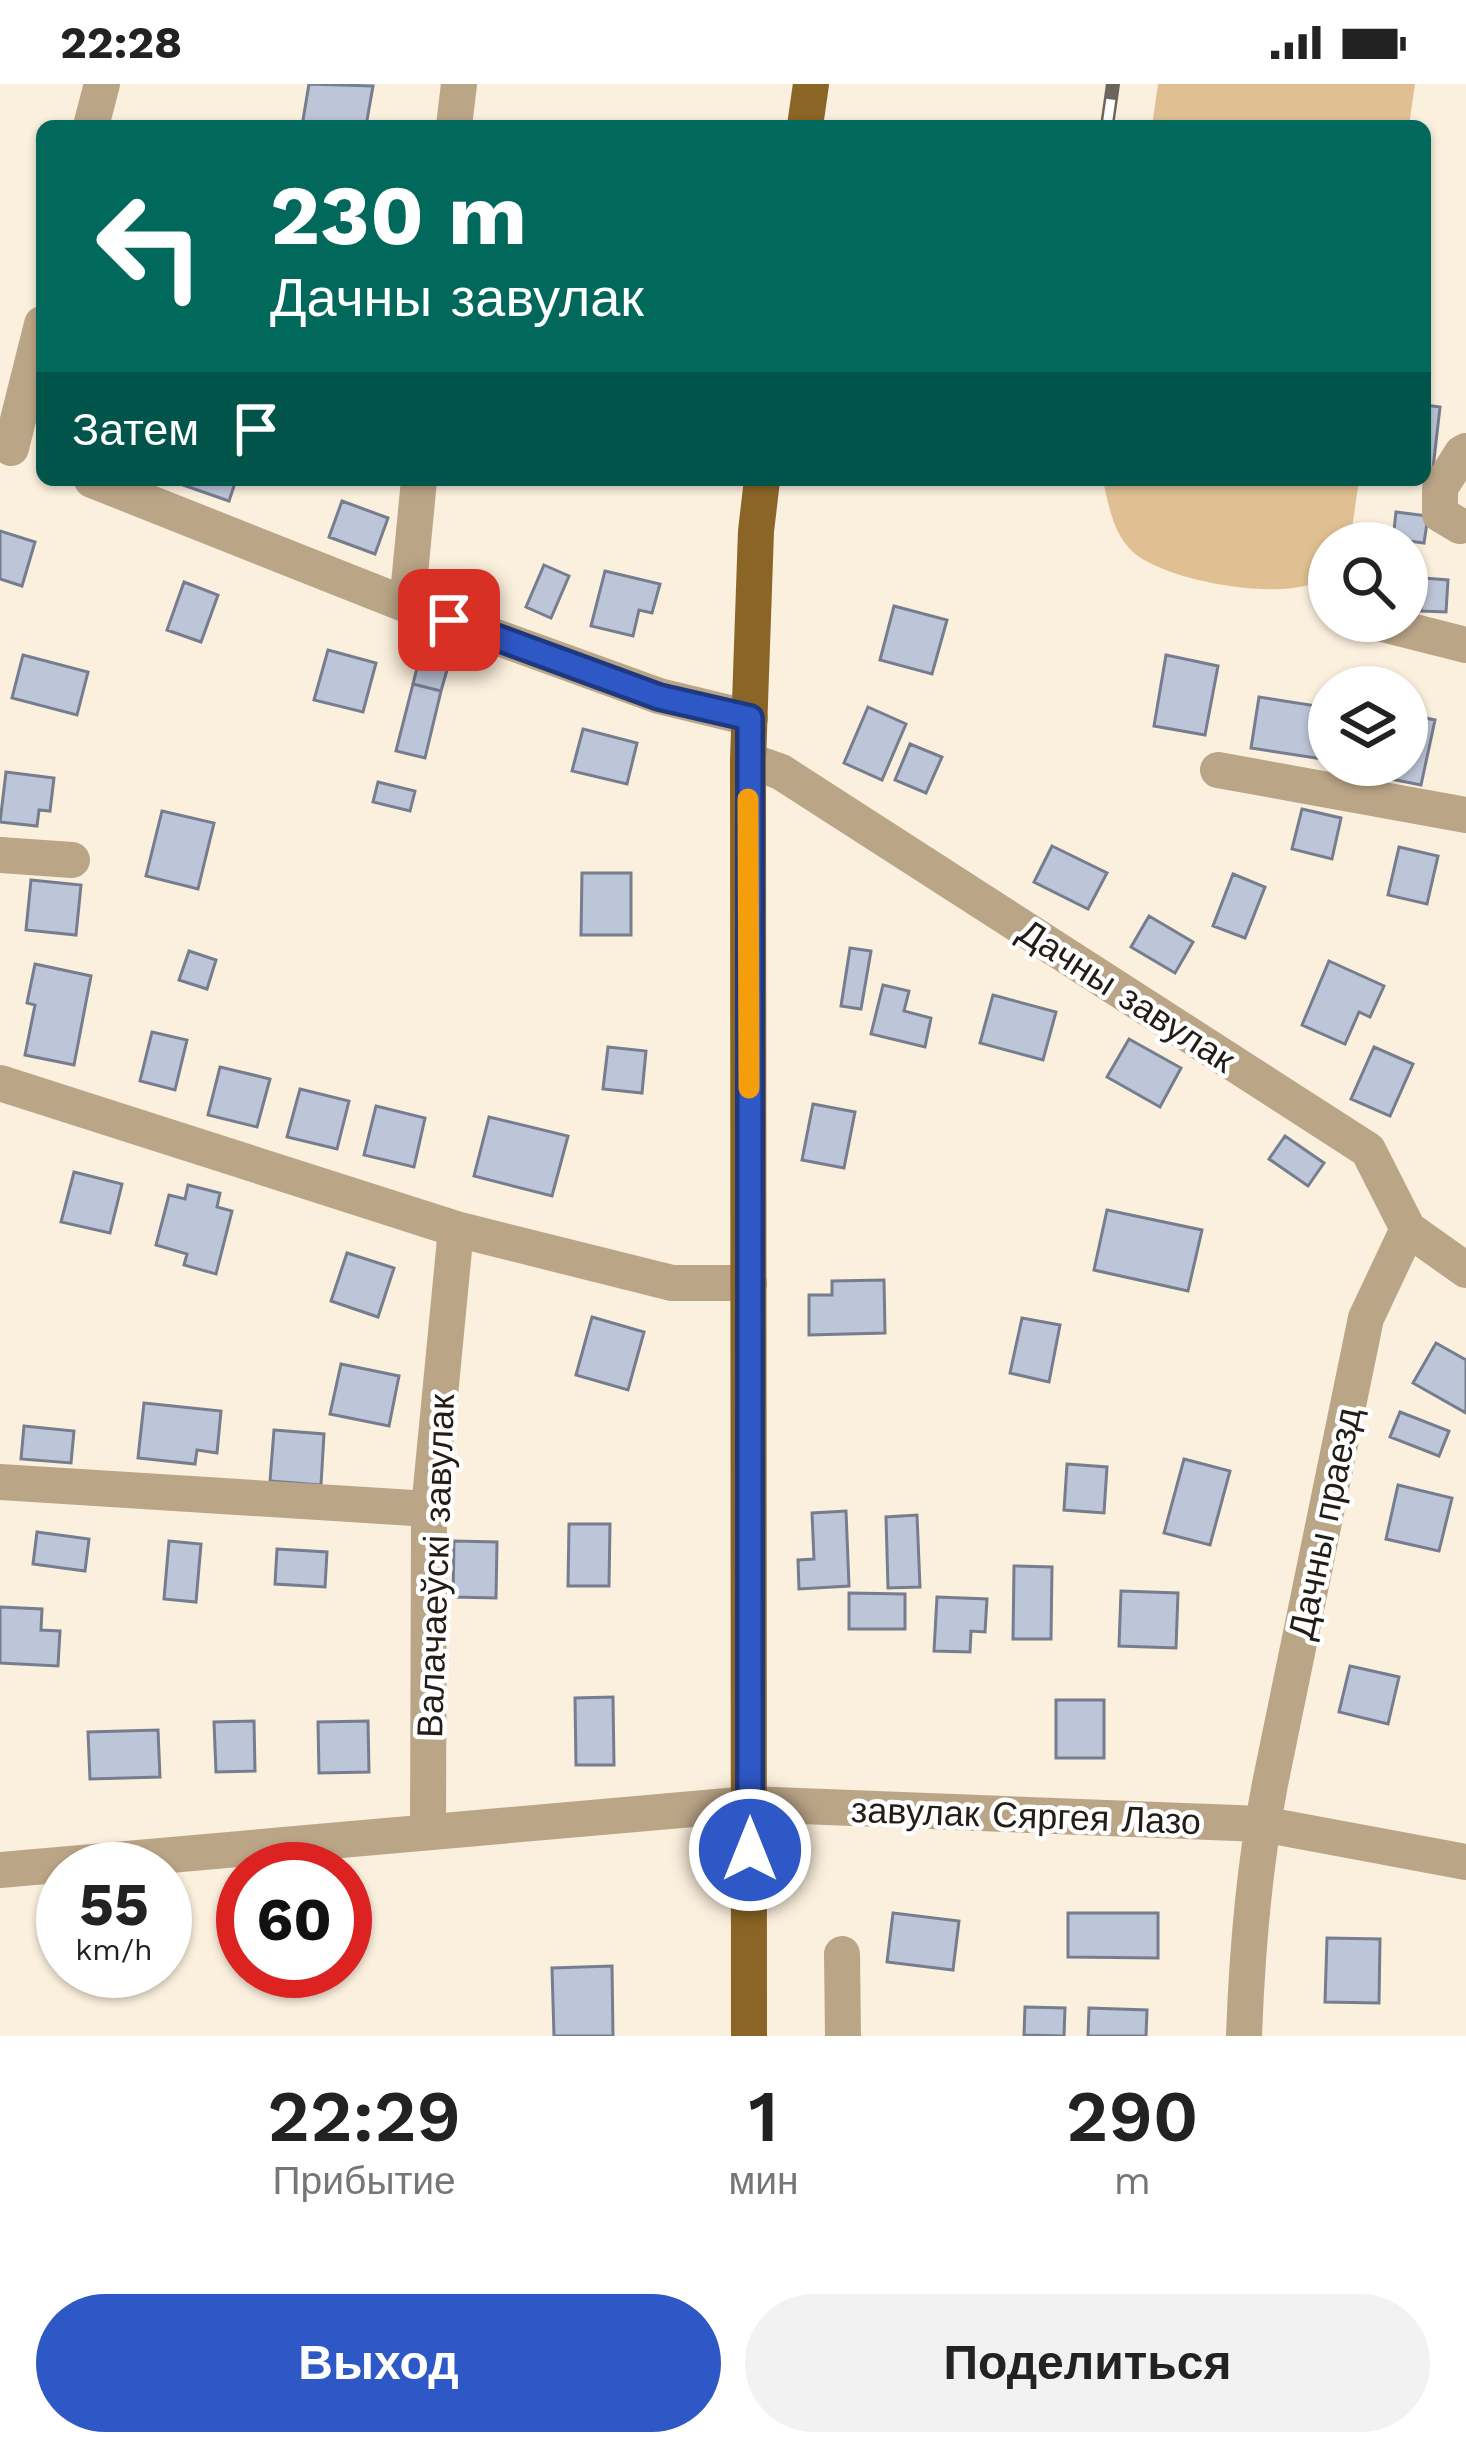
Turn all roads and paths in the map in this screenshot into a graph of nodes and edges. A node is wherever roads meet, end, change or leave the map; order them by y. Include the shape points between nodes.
1 (102, 84) edge
2 (459, 84) edge
3 (811, 84) edge
4 (93, 120) edge
5 (455, 120) edge
6 (807, 120) edge
7 (36, 356) edge
8 (18, 452) edge
9 (1466, 452) edge
10 (107, 486) edge
11 (418, 486) edge
12 (761, 486) edge
13 (1460, 526) dead end
14 (407, 605) junction
15 (1428, 635) edge
16 (1466, 645) edge
17 (750, 718) junction
18 (748, 760) junction
19 (1218, 770) dead end
20 (1466, 815) edge
21 (0, 855) edge
22 (72, 860) dead end
23 (0, 1083) edge
24 (456, 1229) junction
25 (1408, 1229) junction
26 (1466, 1270) edge
27 (749, 1283) junction
28 (0, 1482) edge
29 (429, 1509) junction
30 (750, 1804) junction
31 (1262, 1824) junction
32 (428, 1832) junction
33 (1466, 1862) edge
34 (0, 1870) edge
35 (842, 1954) dead end
36 (749, 2036) edge
37 (843, 2036) edge
38 (1244, 2036) edge

1 - 4 street
2 - 5 street
3 - 6 main road
7 - 8 street
9 - 13 street via 1440,488 1440,514
10 - 14 street
11 - 14 street
12 - 17 main road
14 - 17 street via 659,697
15 - 16 street
17 - 18 main road
18 - 25 street, Дачны завулак via 781,772 1369,1150
18 - 27 main road
19 - 20 street
21 - 22 street
23 - 24 street
24 - 27 street via 672,1283
24 - 29 street, Валачаеўскі завулак
25 - 26 street, Дачны завулак
25 - 31 street, Дачны праезд via 1366,1318
27 - 30 main road
28 - 29 street
29 - 32 street, Валачаеўскі завулак
30 - 31 street, завулак Сяргея Лазо
30 - 32 street, завулак Сяргея Лазо
30 - 36 main road
31 - 33 street, завулак Сяргея Лазо
31 - 38 street, Дачны праезд
32 - 34 street, завулак Сяргея Лазо
35 - 37 street

